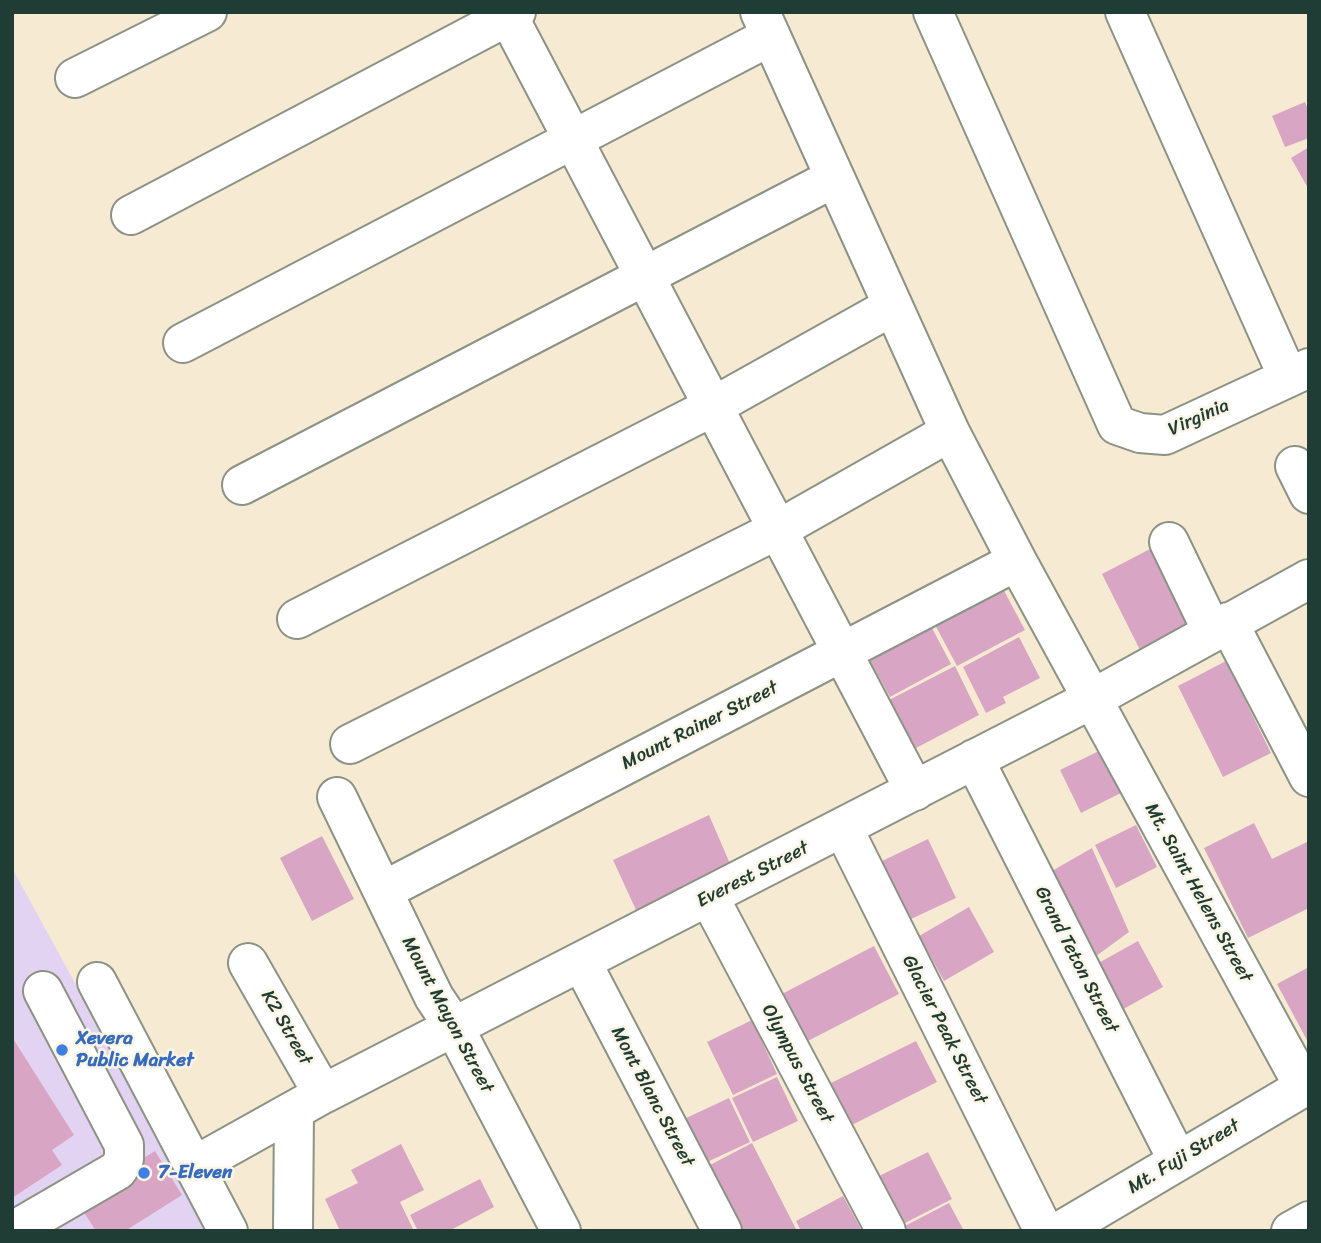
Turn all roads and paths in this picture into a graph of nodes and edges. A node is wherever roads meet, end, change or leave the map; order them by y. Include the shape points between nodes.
1 (207, 12) edge
2 (933, 12) edge
3 (1125, 12) edge
4 (510, 14) edge
5 (765, 24) edge
6 (75, 78) dead end
7 (572, 139) junction
8 (834, 178) junction
9 (131, 215) dead end
10 (644, 277) junction
11 (891, 307) junction
12 (184, 343) dead end
13 (1298, 372) edge
14 (712, 407) junction
15 (950, 432) junction
16 (242, 485) dead end
17 (777, 530) junction
18 (1169, 542) dead end
19 (1017, 561) junction
20 (1309, 579) edge
21 (297, 619) dead end
22 (1220, 627) junction
23 (841, 653) junction
24 (1092, 699) junction
25 (350, 744) dead end
26 (974, 759) junction
27 (1309, 777) edge
28 (915, 791) junction
29 (337, 797) dead end
30 (843, 828) junction
31 (383, 891) junction
32 (709, 897) junction
33 (248, 963) dead end
34 (582, 963) junction
35 (97, 982) dead end
36 (43, 991) dead end
37 (454, 1027) junction
38 (1306, 1085) edge
39 (309, 1102) junction
40 (1178, 1161) junction
41 (194, 1166) junction
42 (1309, 1221) edge
43 (13, 1231) edge
44 (228, 1231) edge
45 (293, 1231) edge
46 (561, 1231) edge
47 (722, 1231) edge
48 (886, 1231) edge
49 (1044, 1231) edge
50 (1060, 1231) edge
51 (1291, 1231) edge

1 - 6 street
2 - 13 street, Virginia via 1117,425 1165,435
3 - 13 street, Virginia
4 - 7 street
4 - 9 street
5 - 7 street
5 - 8 street, Mt. Saint Helens Street
7 - 10 street
7 - 12 street
8 - 10 street
8 - 11 street, Mt. Saint Helens Street
10 - 14 street
10 - 16 street
11 - 14 street
11 - 15 street, Mt. Saint Helens Street
14 - 17 street
14 - 21 street
15 - 17 street
15 - 19 street, Mt. Saint Helens Street
17 - 23 street
17 - 25 street
18 - 22 street
19 - 23 street, Mount Rainer Street
19 - 24 street, Mt. Saint Helens Street
20 - 22 street, Everest Street
22 - 24 street, Everest Street
22 - 27 street
23 - 28 street
23 - 31 street, Mount Rainer Street
24 - 26 street, Everest Street
24 - 38 street, Mt. Saint Helens Street
26 - 28 street, Everest Street
26 - 40 street, Grand Teton Street
28 - 30 street, Everest Street
29 - 31 street, Mount Mayon Street
30 - 32 street, Everest Street
30 - 49 street, Glacier Peak Street
31 - 37 street, Mount Mayon Street via 434,997
32 - 34 street, Everest Street
32 - 48 street, Olympus Street
33 - 39 street, K2 Street
34 - 37 street, Everest Street
34 - 47 street, Mont Blanc Street
35 - 41 street
36 - 43 street via 124,1145 124,1159 118,1170
37 - 39 street, Everest Street
37 - 46 street, Mount Mayon Street
38 - 40 street, Mt. Fuji Street
39 - 41 street, Everest Street
39 - 45 street
40 - 50 street, Mt. Fuji Street
41 - 44 street
42 - 51 street

